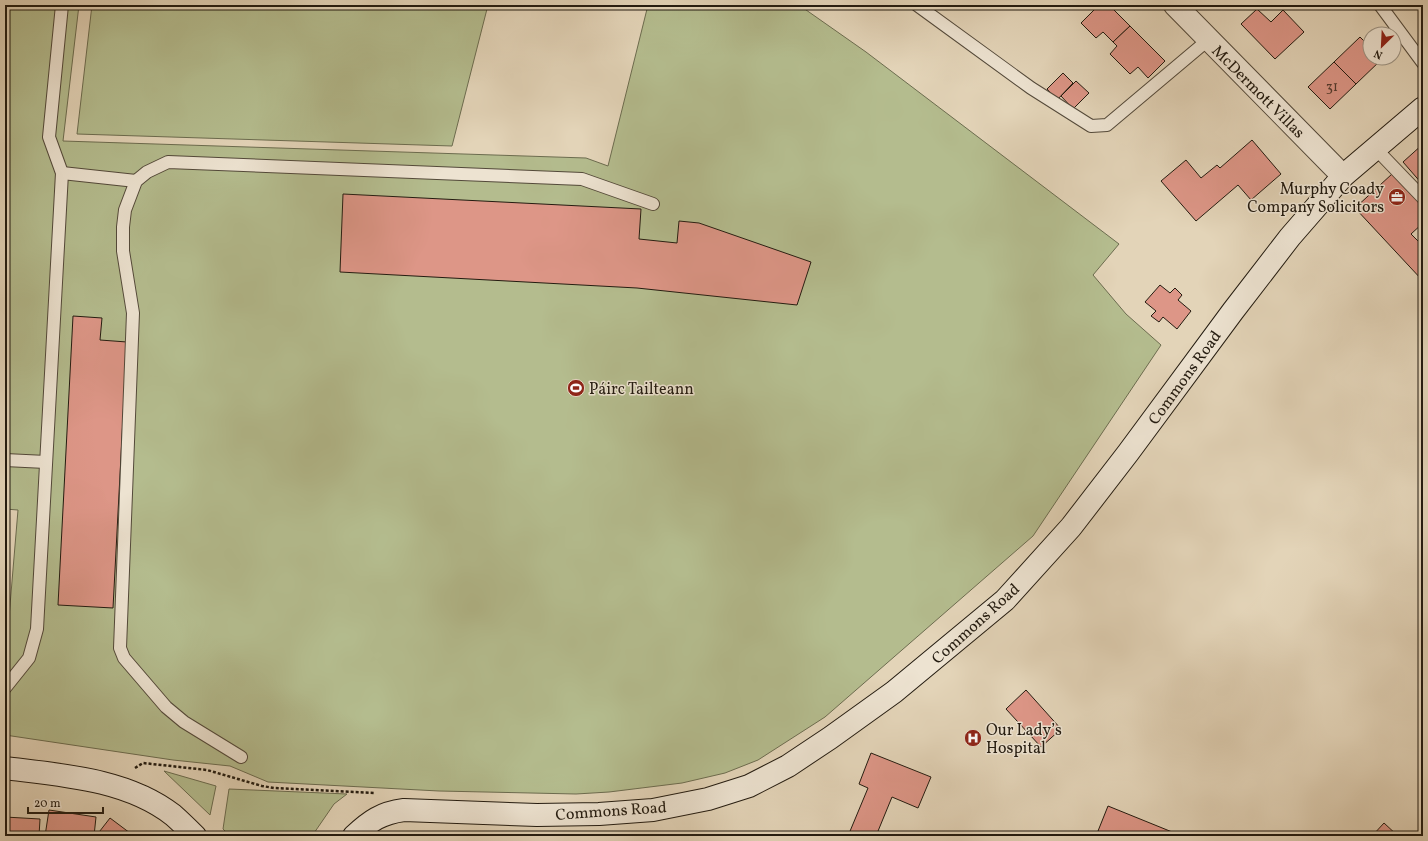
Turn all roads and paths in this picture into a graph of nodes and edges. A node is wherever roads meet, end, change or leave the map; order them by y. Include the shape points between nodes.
1 (62, 5) edge
2 (917, 5) edge
3 (1175, 5) edge
4 (1380, 5) edge
5 (1208, 40) junction
6 (1423, 62) edge
7 (1423, 108) edge
8 (1375, 148) junction
9 (62, 173) junction
10 (1343, 176) junction
11 (136, 181) junction
12 (1423, 198) edge
13 (653, 204) dead end
14 (5, 460) edge
15 (46, 462) junction
16 (5, 688) edge
17 (241, 757) dead end
18 (5, 768) edge
19 (109, 784) junction
20 (404, 810) junction
21 (195, 836) edge
22 (354, 836) edge

1 - 9 lane via 49,136
2 - 5 lane via 1031,88 1091,126 1107,124
3 - 5 street, McDermott Villas
4 - 6 lane
5 - 10 street, McDermott Villas
7 - 8 street, Commons Road
8 - 10 street, Commons Road
8 - 12 lane
9 - 11 lane
9 - 15 lane
10 - 20 street, Commons Road via 1290,237 1071,527 999,605 894,692 830,738 788,766 749,786 708,799 653,810 537,815
11 - 13 lane via 147,172 168,162 582,179
11 - 17 lane via 127,205 123,227 123,252 133,312 120,648 131,668 166,707 184,722
14 - 15 lane
15 - 16 lane via 37,629 29,658
18 - 19 street
19 - 20 path via 144,763 207,770 274,788 372,792
19 - 21 street via 139,796 172,815
20 - 22 street, Commons Road via 390,812 370,821

